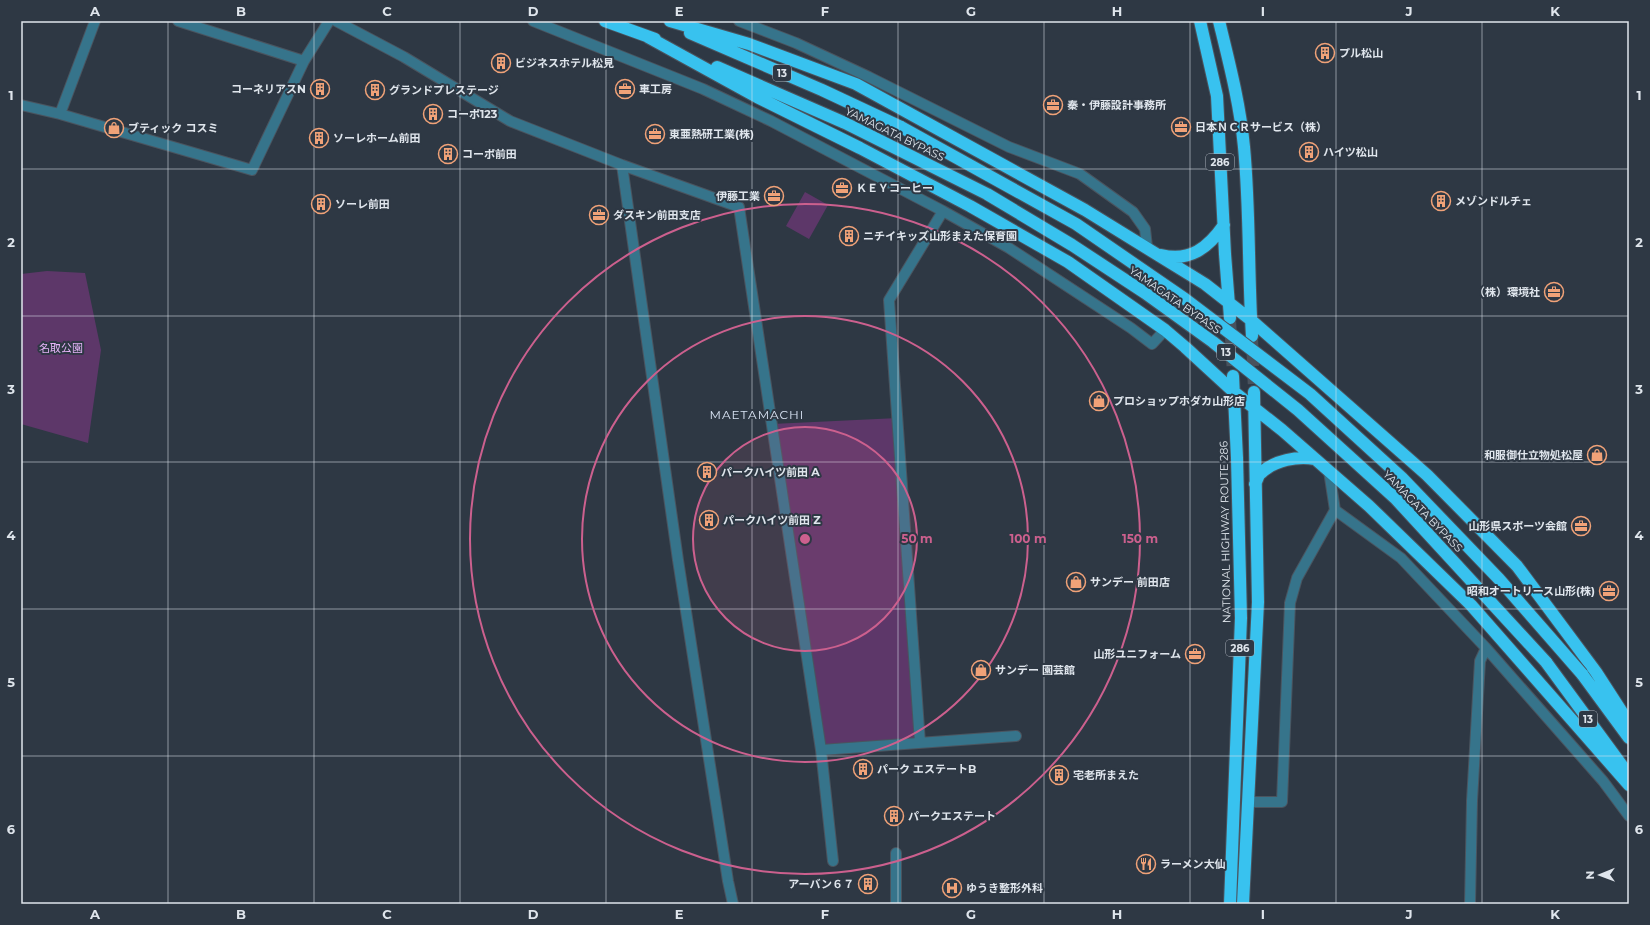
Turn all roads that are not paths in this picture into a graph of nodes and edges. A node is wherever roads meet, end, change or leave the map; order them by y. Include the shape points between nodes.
1 (95, 21) edge
2 (178, 21) edge
3 (329, 21) edge
4 (336, 21) edge
5 (533, 21) edge
6 (605, 21) edge
7 (662, 21) edge
8 (670, 21) edge
9 (739, 21) edge
10 (1200, 21) edge
11 (1219, 21) edge
12 (648, 36) junction
13 (304, 61) junction
14 (21, 105) edge
15 (60, 114) junction
16 (622, 165) junction
17 (942, 211) junction
18 (1224, 225) junction
19 (1151, 250) junction
20 (1230, 304) junction
21 (1230, 318) tunnel mouth
22 (1251, 320) junction
23 (1165, 330) junction
24 (1252, 336) tunnel mouth
25 (1233, 376) tunnel mouth
26 (1234, 392) junction
27 (1254, 392) tunnel mouth
28 (1254, 408) junction
29 (1315, 459) junction
30 (1329, 471) junction
31 (1255, 485) junction
32 (1335, 510) junction
33 (1486, 648) junction
34 (1629, 723) edge
35 (1016, 736) dead end
36 (1629, 738) edge
37 (920, 743) junction
38 (821, 750) junction
39 (1629, 775) edge
40 (1629, 785) edge
41 (1248, 802) junction
42 (1629, 816) edge
43 (896, 853) dead end
44 (833, 860) dead end
45 (733, 904) edge
46 (896, 904) edge
47 (1230, 904) edge
48 (1243, 904) edge
49 (1470, 904) edge

1 - 15 street
2 - 13 street
3 - 13 street
4 - 16 street via 404,57 510,121
5 - 17 street via 703,89
6 - 12 highway, YAMAGATA BYPASS / 13
7 - 36 highway, YAMAGATA BYPASS / 13, bridge via 901,127 1076,224 1185,298 1310,394 1402,478 1499,580 1582,674
8 - 19 highway via 749,44 856,84 1085,210
9 - 19 street via 796,43 869,77 1008,147 1080,174 1133,212 1145,228
10 - 18 highway, 286 via 1217,96
11 - 22 highway, 286 via 1232,72 1244,146
12 - 23 highway via 757,97 970,206 1062,258
12 - 39 highway, YAMAGATA BYPASS / 13, bridge via 845,123 987,194 1145,293 1213,342 1298,410 1395,498 1546,662
13 - 15 street via 252,170
14 - 15 street
16 - 38 street via 739,207
16 - 45 street via 678,560
17 - 23 street via 1009,248 1152,344
17 - 37 street via 889,300
18 - 19 highway via 1215,238 1186,256 1172,258
18 - 20 highway, 286
19 - 20 highway via 1205,284
20 - 21 highway, 286
20 - 22 highway
22 - 24 highway, 286
22 - 34 highway via 1427,475 1517,566 1596,672
23 - 26 highway
25 - 26 highway, NATIONAL HIGHWAY ROUTE 286 / 286
26 - 28 highway
26 - 47 highway, NATIONAL HIGHWAY ROUTE 286 / 286 via 1241,618
27 - 28 highway, 286
28 - 29 highway
28 - 31 highway, 286
29 - 30 highway
29 - 31 highway via 1303,457 1278,463 1260,473
30 - 32 street
30 - 40 highway via 1471,605
31 - 41 highway, 286 via 1258,602
32 - 33 street via 1401,558
32 - 41 street via 1297,578 1290,603 1282,802
33 - 42 street via 1603,781
33 - 49 street via 1480,662 1472,800
35 - 37 street
37 - 38 street
38 - 44 street
41 - 48 highway, 286
43 - 46 street

